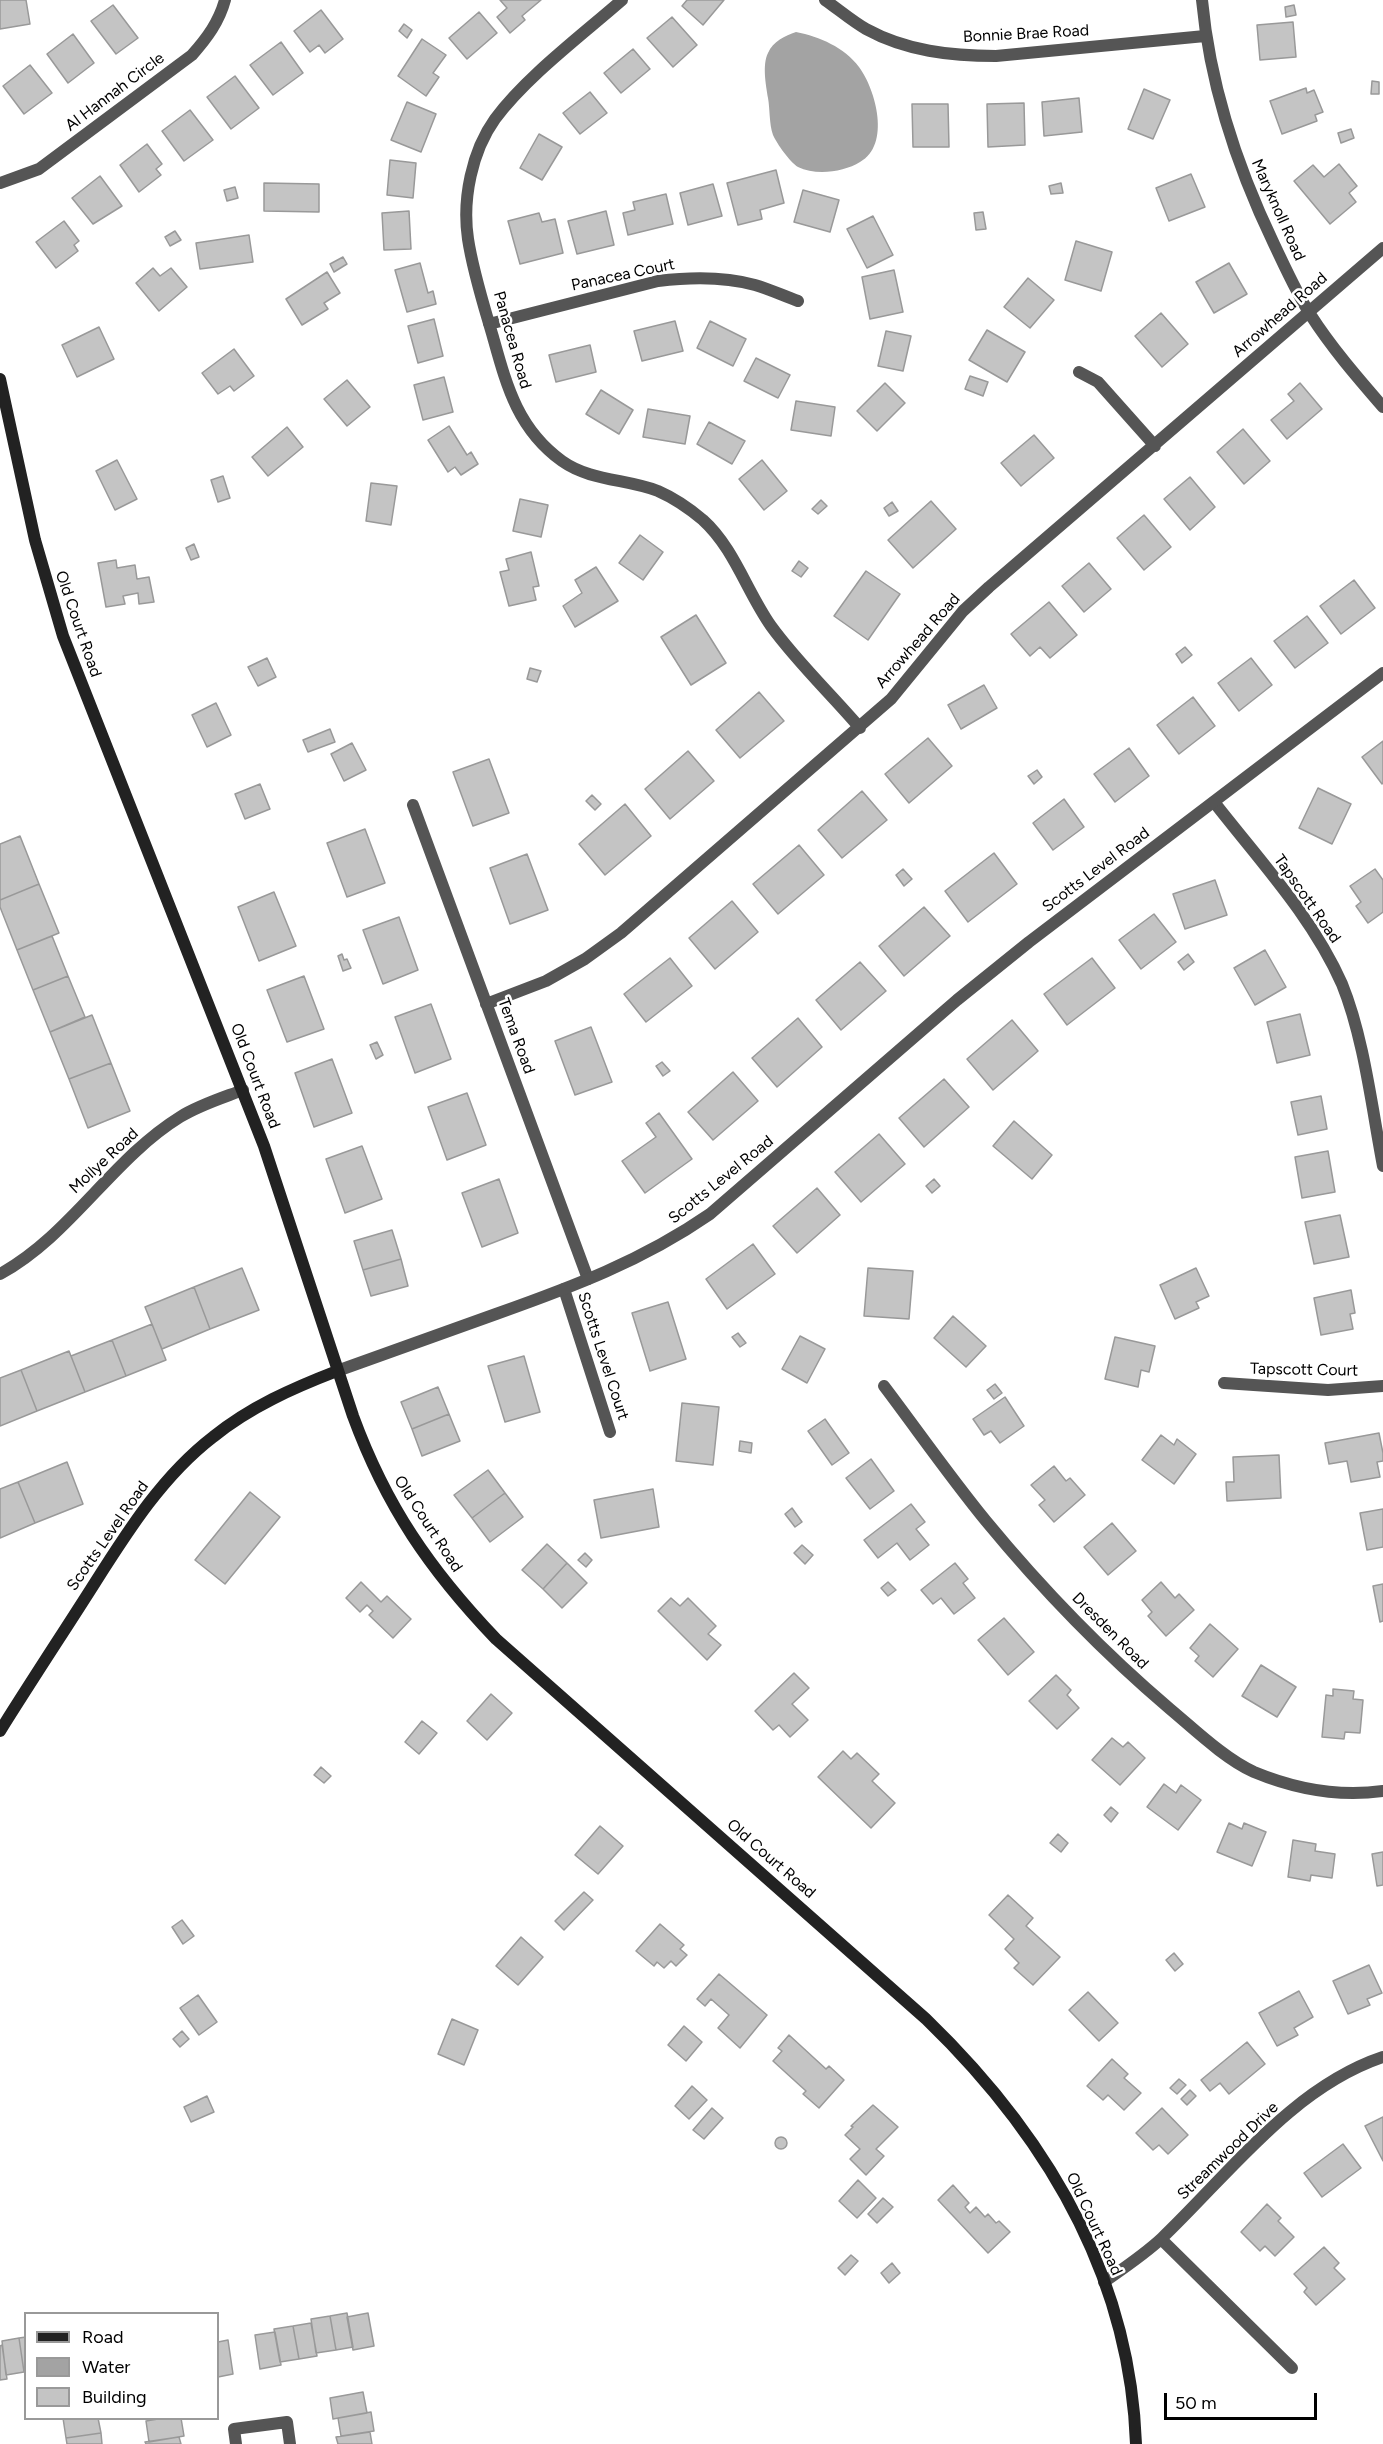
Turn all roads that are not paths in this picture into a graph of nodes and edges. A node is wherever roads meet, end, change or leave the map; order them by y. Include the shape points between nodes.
1 (225, 0) edge
2 (622, 0) edge
3 (825, 0) edge
4 (1202, 0) edge
5 (1205, 36) junction
6 (0, 183) edge
7 (1383, 248) edge
8 (798, 302) dead end
9 (1309, 313) junction
10 (489, 324) junction
11 (1079, 372) dead end
12 (0, 379) edge
13 (1383, 407) edge
14 (1155, 446) junction
15 (1383, 673) edge
16 (860, 728) junction
17 (1214, 802) junction
18 (413, 805) dead end
19 (486, 1004) junction
20 (243, 1090) junction
21 (1383, 1166) edge
22 (0, 1274) edge
23 (588, 1279) junction
24 (564, 1289) junction
25 (337, 1371) junction
26 (1224, 1383) dead end
27 (884, 1386) dead end
28 (1383, 1386) edge
29 (610, 1432) dead end
30 (0, 1731) edge
31 (1383, 1791) edge
32 (1383, 2057) edge
33 (1161, 2239) junction
34 (1104, 2282) junction
35 (1292, 2368) dead end
36 (236, 2444) edge
37 (290, 2444) edge
38 (1136, 2444) edge

1 - 6 street, Al Hannah Circle via 218,20 192,55 39,169
2 - 10 street, Panacea Road via 518,92 494,120 479,149 470,179 468,229
3 - 5 street, Bonnie Brae Road via 893,41 950,54 996,56
4 - 5 street, Maryknoll Road
5 - 9 street, Maryknoll Road via 1238,162
7 - 9 street, Arrowhead Road
8 - 10 street, Panacea Court via 755,285 686,278 658,280
9 - 13 street, Maryknoll Road
9 - 14 street, Arrowhead Road
10 - 16 street, Panacea Road via 510,396 544,446 564,462 591,475 658,491 704,522 724,544 772,627
11 - 14 street via 1098,382
12 - 20 main road, Old Court Road via 35,540 63,636
14 - 16 street, Arrowhead Road via 963,612 891,699
15 - 17 street, Scotts Level Road
16 - 19 street, Arrowhead Road via 621,933 546,981
17 - 21 street, Tapscott Road via 1314,933 1342,986 1360,1050
17 - 23 street, Scotts Level Road via 957,1000 710,1214 657,1248
18 - 19 street, Tema Road
19 - 23 street, Tema Road
20 - 22 street, Mollye Road via 180,1117 145,1144 54,1233
20 - 25 main road, Old Court Road via 285,1206
23 - 24 street, Scotts Level Road
24 - 25 street, Scotts Level Road
24 - 29 street, Scotts Level Court
25 - 30 main road, Scotts Level Road via 249,1412 192,1454 136,1520
25 - 34 main road, Old Court Road via 365,1450 385,1492 432,1567 496,1639 884,1981 968,2061 1018,2120 1055,2177
26 - 28 street, Tapscott Court via 1328,1390
27 - 31 street, Dresden Road via 985,1520 1053,1597 1120,1666 1202,1736 1252,1771 1285,1782 1340,1793
32 - 33 street, Streamwood Drive via 1319,2091 1258,2140
33 - 34 street, Streamwood Drive
33 - 35 street
34 - 38 main road, Old Court Road via 1126,2360
36 - 37 street via 234,2429 287,2422

